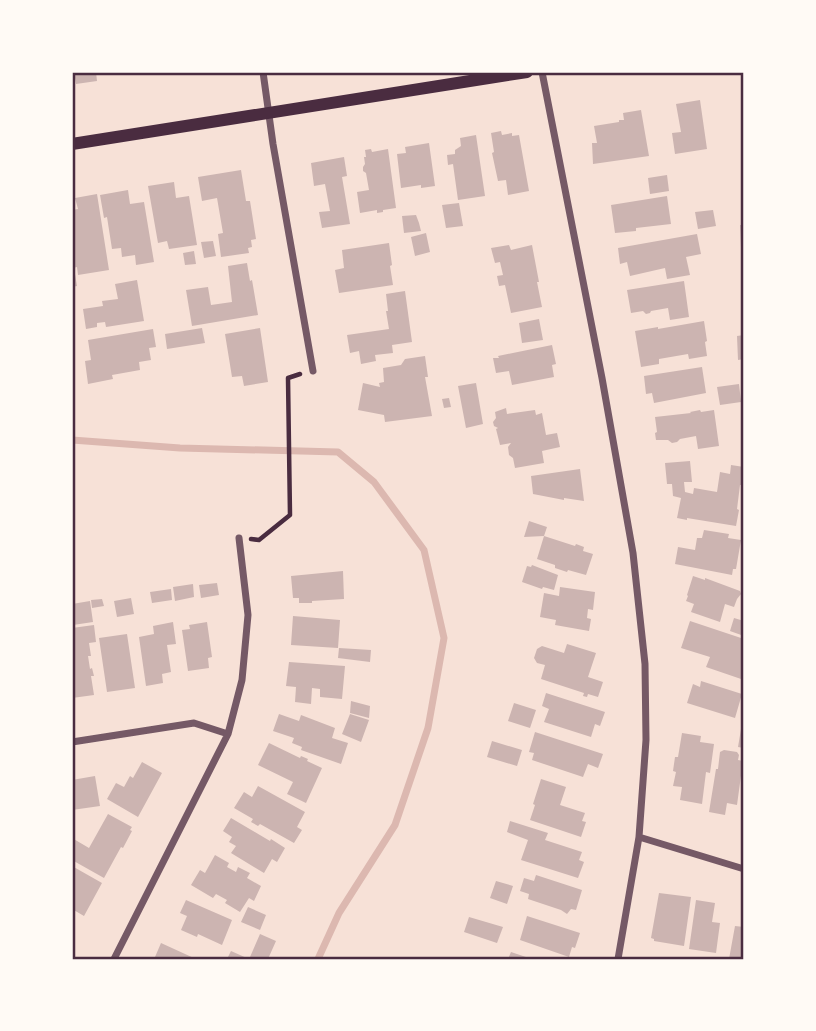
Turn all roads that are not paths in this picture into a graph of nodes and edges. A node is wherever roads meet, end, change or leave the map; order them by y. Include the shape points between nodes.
1 (263, 72) edge
2 (527, 72) edge
3 (542, 72) edge
4 (269, 112) junction
5 (72, 144) edge
6 (313, 370) dead end
7 (239, 538) dead end
8 (228, 734) junction
9 (72, 742) edge
10 (639, 837) junction
11 (744, 869) edge
12 (114, 959) edge
13 (618, 959) edge

1 - 4 street
2 - 4 main road
3 - 10 street via 633,553 645,664 646,740
4 - 5 main road
4 - 6 street
7 - 8 street via 248,615 242,680
8 - 9 street via 194,723
8 - 12 street
10 - 11 street
10 - 13 street

